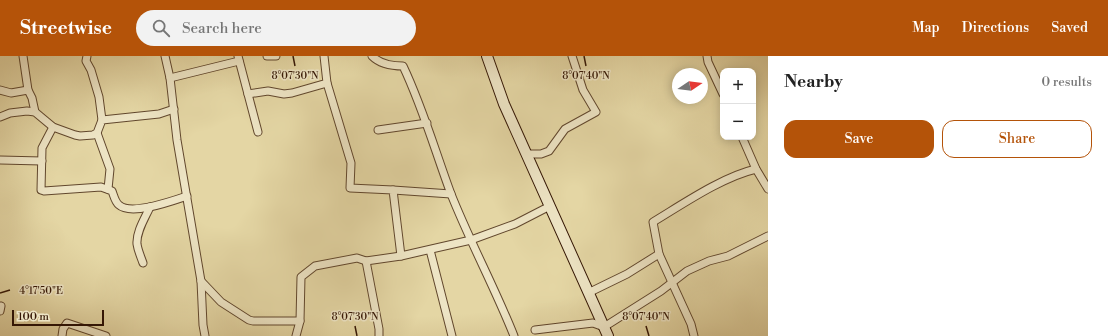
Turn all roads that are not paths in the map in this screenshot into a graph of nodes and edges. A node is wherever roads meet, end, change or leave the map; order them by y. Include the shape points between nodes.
1 (23, 56) edge
2 (87, 56) edge
3 (166, 56) edge
4 (267, 56) edge
5 (276, 56) edge
6 (324, 56) edge
7 (372, 56) edge
8 (487, 56) edge
9 (572, 56) edge
10 (707, 56) edge
11 (239, 59) edge
12 (170, 78) junction
13 (327, 83) junction
14 (720, 88) edge
15 (0, 90) edge
16 (28, 90) junction
17 (248, 94) junction
18 (174, 109) junction
19 (35, 112) junction
20 (0, 118) edge
21 (102, 120) junction
22 (427, 123) junction
23 (53, 127) junction
24 (378, 130) dead end
25 (258, 132) dead end
26 (98, 133) junction
27 (743, 140) edge
28 (527, 154) junction
29 (0, 160) edge
30 (42, 161) junction
31 (756, 169) junction
32 (108, 188) junction
33 (768, 189) edge
34 (393, 190) junction
35 (451, 194) junction
36 (187, 196) junction
37 (550, 206) junction
38 (150, 207) junction
39 (768, 236) edge
40 (471, 240) junction
41 (430, 250) junction
42 (659, 254) junction
43 (401, 256) junction
44 (366, 261) junction
45 (142, 263) dead end
46 (201, 281) junction
47 (672, 282) junction
48 (588, 292) junction
49 (300, 321) junction
50 (535, 330) dead end
51 (606, 331) edge
52 (62, 336) edge
53 (106, 336) edge
54 (205, 336) edge
55 (296, 336) edge
56 (379, 336) edge
57 (452, 336) edge
58 (514, 336) edge
59 (694, 336) edge

1 - 16 street
2 - 21 street via 86,61 99,97
3 - 12 street
4 - 5 street
6 - 13 street
7 - 22 street via 392,66 403,66
8 - 28 main road via 504,104
9 - 28 street via 583,90 596,112 565,129 549,151
10 - 14 street
11 - 12 street
11 - 17 street
12 - 18 street
13 - 17 street via 292,93 268,91
13 - 34 street via 351,163 350,188
15 - 16 street via 11,93
16 - 19 street
17 - 25 street
18 - 21 street via 159,114
18 - 36 street
19 - 20 street via 20,111
19 - 23 street
21 - 26 street
22 - 24 street
22 - 35 street
23 - 26 street via 80,136 93,136
23 - 30 street via 42,148
26 - 32 street via 110,170
27 - 31 street
28 - 37 main road
29 - 30 street
30 - 32 street via 41,190
31 - 33 street
31 - 42 street via 728,179 653,222
32 - 38 street via 120,207
34 - 35 street
34 - 43 street
35 - 40 street
36 - 38 street
36 - 46 street
37 - 40 street via 515,224
37 - 48 main road
38 - 45 street via 137,241
39 - 47 street via 728,256 687,271
40 - 41 street
40 - 58 street
41 - 43 street
41 - 57 street
42 - 47 street
42 - 48 street via 627,274
43 - 44 street
44 - 49 street via 357,258 315,266 308,270 301,277
44 - 56 street
46 - 49 street via 221,302 249,320
46 - 54 street
47 - 51 street
47 - 59 street
48 - 51 main road
49 - 55 street
50 - 51 street via 593,323
52 - 53 street via 67,324

